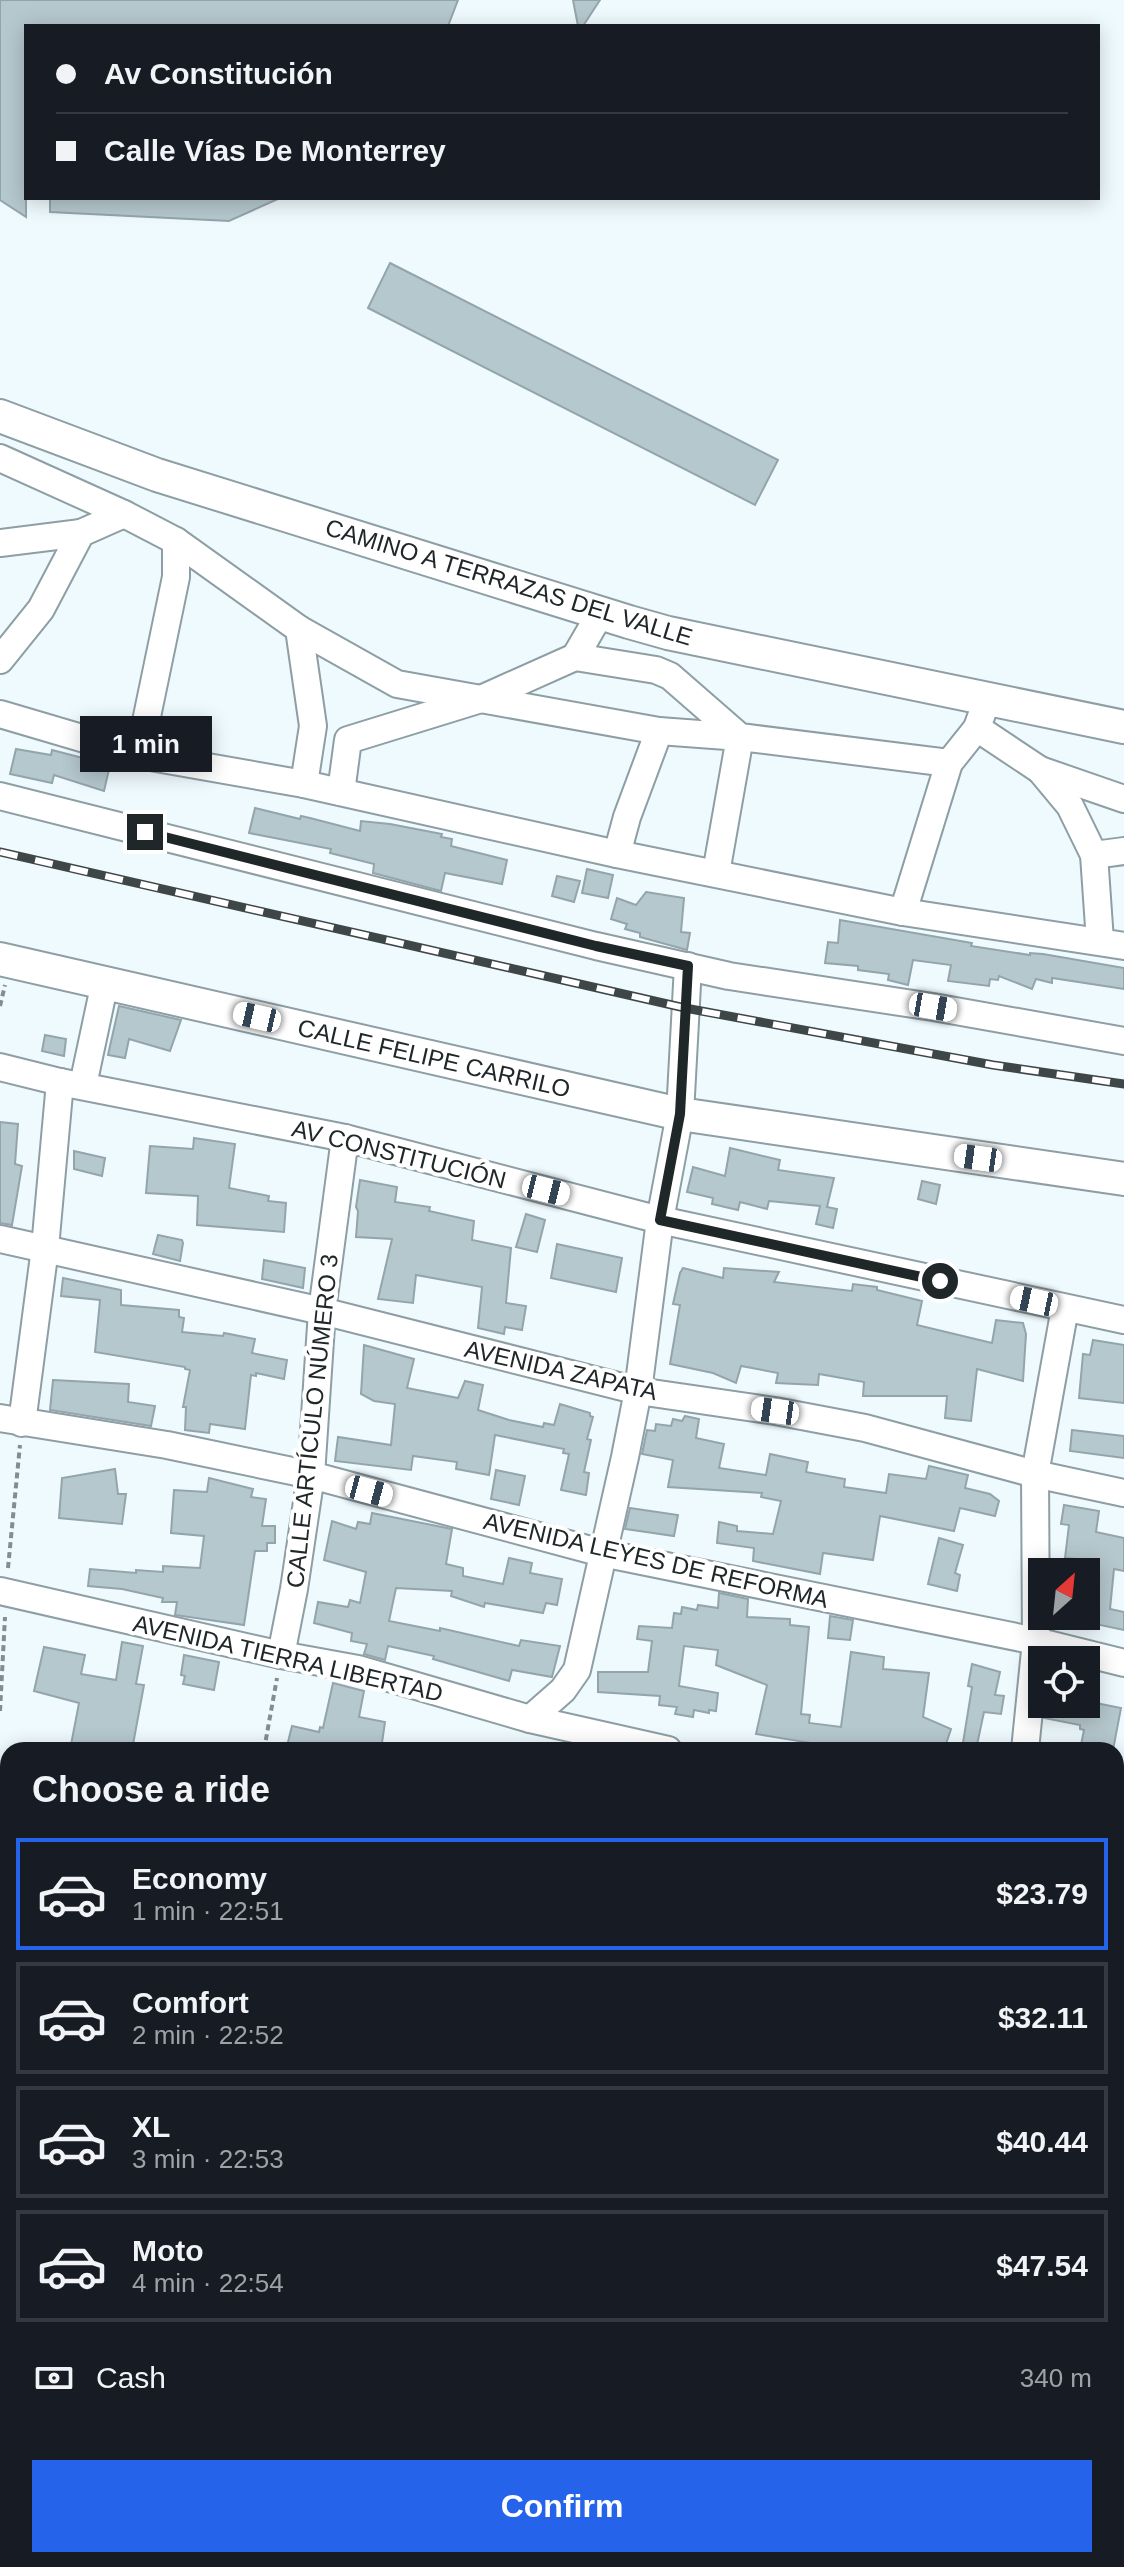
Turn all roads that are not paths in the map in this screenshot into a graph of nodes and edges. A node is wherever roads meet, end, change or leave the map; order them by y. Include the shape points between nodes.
1 (0, 416) edge
2 (0, 458) edge
3 (124, 514) junction
4 (81, 533) junction
5 (176, 541) junction
6 (0, 543) edge
7 (600, 614) junction
8 (299, 629) junction
9 (575, 657) junction
10 (0, 660) edge
11 (481, 699) junction
12 (0, 714) edge
13 (982, 714) junction
14 (313, 726) junction
15 (1124, 727) edge
16 (659, 731) junction
17 (740, 737) junction
18 (348, 740) junction
19 (139, 755) junction
20 (949, 763) junction
21 (1040, 770) junction
22 (304, 784) junction
23 (341, 792) junction
24 (0, 796) edge
25 (1124, 799) edge
26 (1124, 851) edge
27 (617, 854) junction
28 (1094, 855) junction
29 (716, 873) junction
30 (903, 912) junction
31 (1112, 944) edge
32 (0, 959) edge
33 (688, 966) junction
34 (105, 982) junction
35 (1124, 1041) edge
36 (0, 1067) edge
37 (72, 1084) junction
38 (680, 1114) junction
39 (345, 1138) junction
40 (1124, 1179) edge
41 (660, 1220) junction
42 (0, 1239) edge
43 (45, 1248) junction
44 (1065, 1308) junction
45 (322, 1311) junction
46 (1124, 1320) edge
47 (638, 1391) junction
48 (11, 1420) edge
49 (1035, 1474) junction
50 (311, 1475) junction
51 (1124, 1493) edge
52 (602, 1553) junction
53 (3, 1591) edge
54 (1036, 1641) junction
55 (281, 1655) junction
56 (1124, 1663) edge
57 (530, 1719) junction
58 (632, 1742) edge
59 (1026, 1742) edge

1 - 7 street, CAMINO A TERRAZAS DEL VALLE via 157,475
2 - 3 street
3 - 4 street
3 - 5 street
4 - 6 street
4 - 10 street via 41,609
5 - 8 street
5 - 19 street via 176,577
7 - 9 street
7 - 13 street, CAMINO A TERRAZAS DEL VALLE
8 - 11 street via 397,684
8 - 14 street
9 - 11 street
9 - 17 street via 670,676
11 - 16 street
11 - 18 street
12 - 19 street
13 - 15 street, CAMINO A TERRAZAS DEL VALLE
13 - 20 street
13 - 21 street
14 - 18 street
14 - 22 street
16 - 17 street
16 - 27 street
17 - 20 street
17 - 29 street
18 - 23 street
19 - 22 street
20 - 30 street
21 - 25 street
21 - 28 street via 1070,806
22 - 23 street
23 - 27 street
24 - 33 street
26 - 28 street
27 - 29 street
28 - 31 street
29 - 30 street
30 - 31 street
32 - 34 street, CALLE FELIPE CARRILO
33 - 35 street
33 - 38 street
34 - 37 street
34 - 38 street, CALLE FELIPE CARRILO
36 - 37 street, AV CONSTITUCIÓN
37 - 39 street, AV CONSTITUCIÓN
37 - 43 street
38 - 40 street, CALLE FELIPE CARRILO
38 - 41 street
39 - 41 street, AV CONSTITUCIÓN
39 - 45 street, CALLE ARTÍCULO NÚMERO 3
41 - 44 street, AV CONSTITUCIÓN
41 - 47 street
42 - 43 street, AVENIDA ZAPATA
43 - 45 street, AVENIDA ZAPATA
43 - 48 street
44 - 46 street, AV CONSTITUCIÓN
44 - 49 street
45 - 47 street, AVENIDA ZAPATA
45 - 50 street, CALLE ARTÍCULO NÚMERO 3
47 - 49 street, AVENIDA ZAPATA via 865,1428
47 - 52 street
48 - 50 street, AVENIDA LEYES DE REFORMA
49 - 51 street, AVENIDA ZAPATA
49 - 54 street
50 - 52 street, AVENIDA LEYES DE REFORMA
50 - 55 street, CALLE ARTÍCULO NÚMERO 3
52 - 54 street, AVENIDA LEYES DE REFORMA
52 - 57 street via 577,1670
53 - 55 street, AVENIDA TIERRA LIBERTAD
54 - 56 street, AVENIDA LEYES DE REFORMA
54 - 59 street
55 - 57 street, AVENIDA TIERRA LIBERTAD via 358,1669
57 - 58 street, AVENIDA TIERRA LIBERTAD

